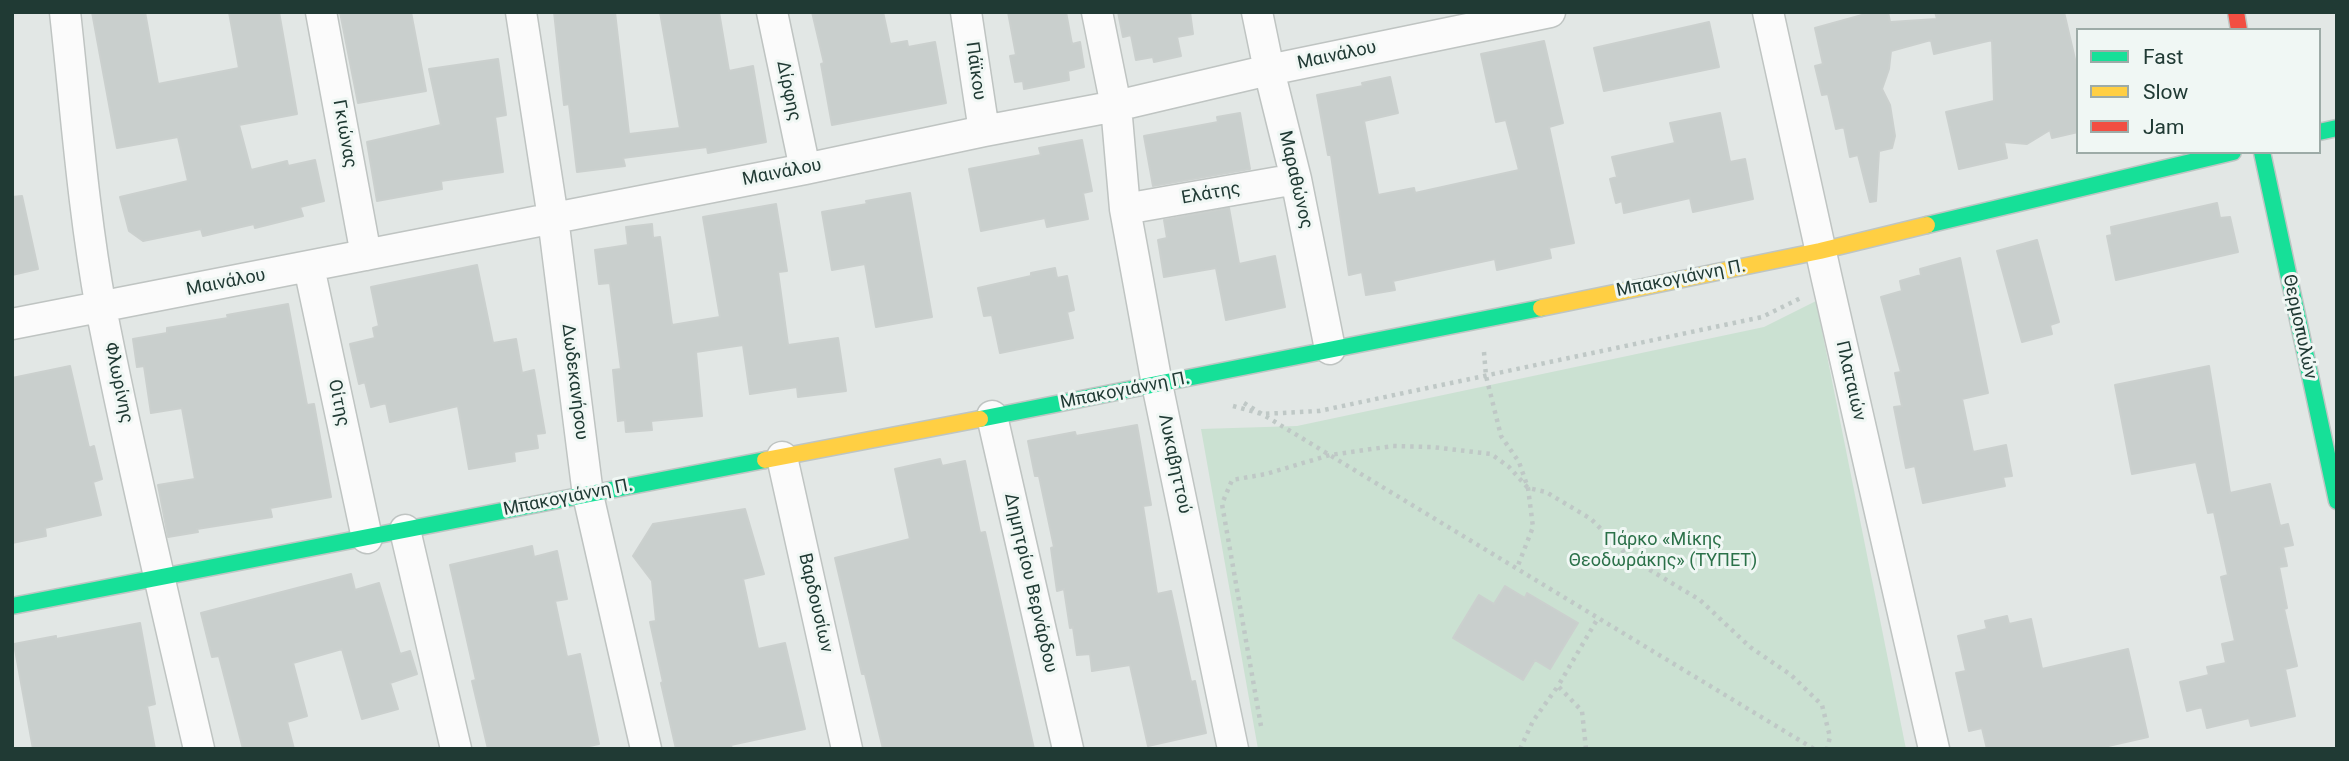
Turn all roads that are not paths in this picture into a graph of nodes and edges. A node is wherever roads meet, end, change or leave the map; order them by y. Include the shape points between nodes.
1 (65, 12) edge
2 (321, 12) edge
3 (521, 12) edge
4 (772, 12) edge
5 (966, 12) edge
6 (1097, 12) edge
7 (1257, 12) edge
8 (1550, 12) edge
9 (1768, 12) edge
10 (1269, 70) junction
11 (1116, 106) junction
12 (984, 131) junction
13 (2225, 154) edge
14 (2262, 154) edge
15 (805, 169) junction
16 (1296, 179) junction
17 (1125, 209) junction
18 (554, 218) junction
19 (1820, 251) junction
20 (366, 255) junction
21 (309, 267) junction
22 (101, 306) junction
23 (12, 324) edge
24 (1330, 349) junction
25 (1157, 384) junction
26 (992, 416) junction
27 (782, 457) junction
28 (588, 495) junction
29 (2337, 501) edge
30 (405, 530) junction
31 (368, 538) junction
32 (159, 578) junction
33 (12, 606) edge
34 (199, 749) edge
35 (456, 749) edge
36 (646, 749) edge
37 (847, 749) edge
38 (1068, 749) edge
39 (1233, 749) edge
40 (1934, 749) edge

1 - 22 street, Φλωρίνης
2 - 20 street, Γκιώνας
3 - 18 street, Δωδεκανήσου
4 - 15 street, Δίρφης
5 - 12 street, Πάϊκου
6 - 11 street, Λυκαβηττού
7 - 10 street, Μαραθώνος
8 - 10 street, Μαινάλου
9 - 19 street, Πλαταιών
10 - 11 street, Μαινάλου
10 - 16 street, Μαραθώνος
11 - 12 street, Μαινάλου
11 - 17 street, Λυκαβηττού
12 - 15 street, Μαινάλου
13 - 19 street, Μπακογιάννη Π.
14 - 29 street, Θερμοπυλών
15 - 18 street, Μαινάλου
16 - 17 street, Ελάτης
16 - 24 street, Μαραθώνος
17 - 25 street, Λυκαβηττού
18 - 20 street, Μαινάλου
18 - 28 street, Δωδεκανήσου
19 - 24 street, Μπακογιάννη Π.
19 - 40 street, Πλαταιών
20 - 21 street, Μαινάλου
21 - 22 street, Μαινάλου
21 - 31 street, Οίτης
22 - 23 street, Μαινάλου
22 - 32 street, Φλωρίνης
24 - 25 street, Μπακογιάννη Π.
25 - 26 street, Μπακογιάννη Π.
25 - 39 street, Λυκαβηττού
26 - 27 street, Μπακογιάννη Π.
26 - 38 street, Δημητρίου Βερνάρδου
27 - 28 street, Μπακογιάννη Π.
27 - 37 street, Βαρδουσίων
28 - 30 street, Μπακογιάννη Π.
28 - 36 street, Δωδεκανήσου
30 - 31 street, Μπακογιάννη Π.
30 - 35 street
31 - 32 street, Μπακογιάννη Π.
32 - 33 street, Μπακογιάννη Π.
32 - 34 street, Φλωρίνης

